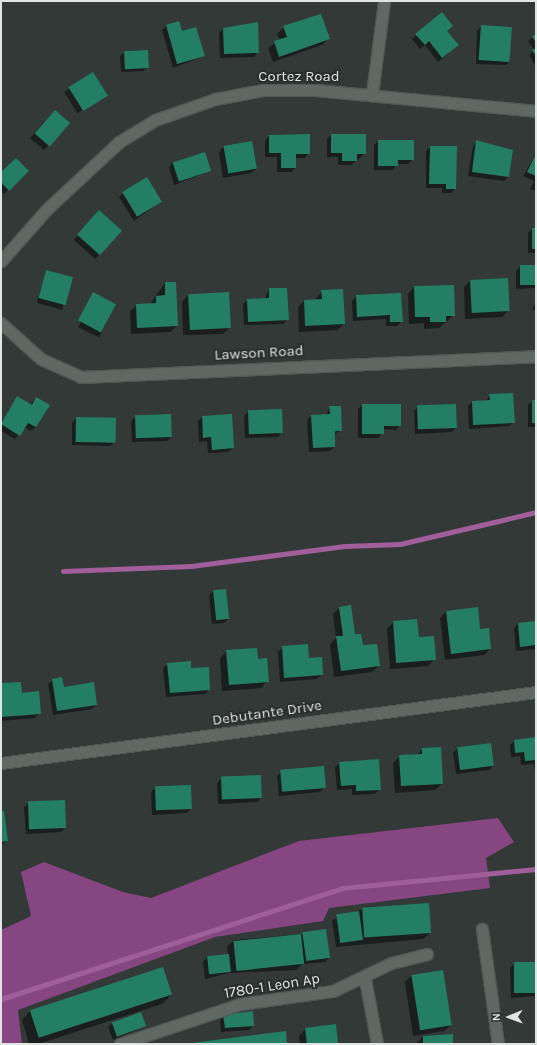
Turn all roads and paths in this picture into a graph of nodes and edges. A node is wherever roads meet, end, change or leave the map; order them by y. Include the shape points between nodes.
1 (384, 1) edge
2 (372, 94) junction
3 (536, 111) edge
4 (1, 261) edge
5 (1, 323) edge
6 (536, 356) edge
7 (536, 692) edge
8 (1, 763) edge
9 (482, 929) dead end
10 (427, 954) dead end
11 (365, 978) junction
12 (120, 1044) edge
13 (377, 1044) edge
14 (498, 1044) edge

1 - 2 street
2 - 3 street, Cortez Road
2 - 4 street, Cortez Road via 263,90 215,99 155,120 119,142 77,179
5 - 6 street, Lawson Road via 41,359 81,377
7 - 8 street, Debutante Drive
9 - 14 street
10 - 11 street, 1780-1 Leon Ap via 391,962
11 - 12 street, 1780-1 Leon Ap via 333,991 240,1004
11 - 13 street

